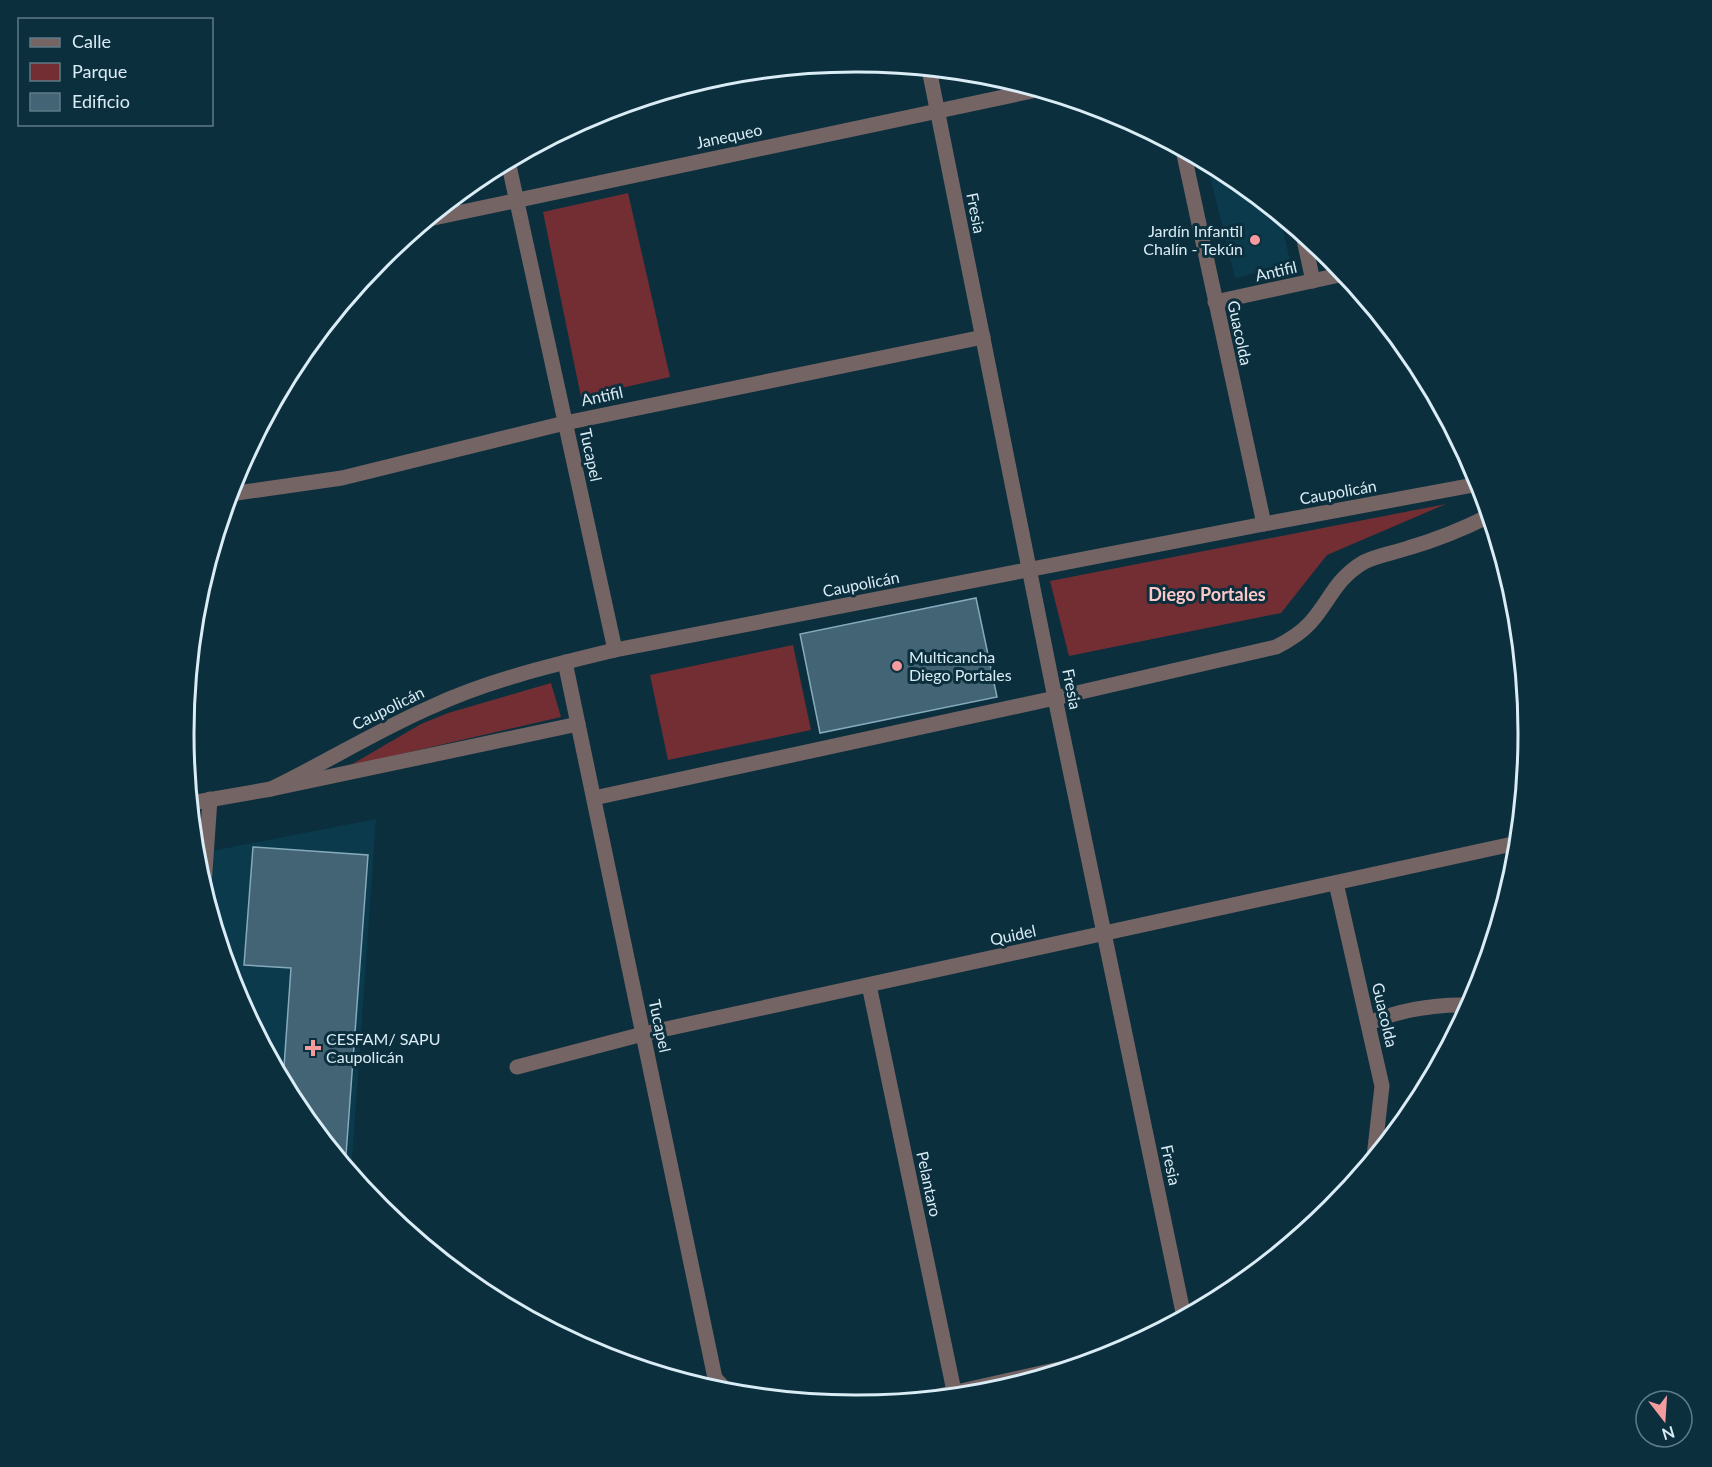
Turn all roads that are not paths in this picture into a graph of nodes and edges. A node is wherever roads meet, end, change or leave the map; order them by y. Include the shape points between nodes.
1 (930, 77) edge
2 (1021, 93) edge
3 (937, 111) junction
4 (1185, 160) edge
5 (510, 170) edge
6 (516, 199) junction
7 (445, 215) edge
8 (1306, 249) edge
9 (1334, 276) edge
10 (1313, 281) junction
11 (1215, 302) junction
12 (983, 337) junction
13 (565, 423) junction
14 (1469, 486) edge
15 (240, 493) edge
16 (1481, 519) edge
17 (1264, 524) junction
18 (1030, 570) junction
19 (615, 650) junction
20 (565, 662) junction
21 (1055, 698) junction
22 (578, 724) junction
23 (271, 789) junction
24 (594, 798) junction
25 (210, 799) junction
26 (198, 801) edge
27 (1508, 845) edge
28 (206, 857) edge
29 (1336, 883) junction
30 (1105, 933) junction
31 (869, 985) junction
32 (1458, 1005) edge
33 (1369, 1023) junction
34 (643, 1034) junction
35 (518, 1067) dead end
36 (1376, 1143) edge
37 (1182, 1309) edge
38 (716, 1379) edge
39 (953, 1387) edge

1 - 3 street, Fresia
2 - 3 street, Janequeo
3 - 6 street, Janequeo
3 - 12 street, Fresia
4 - 11 street, Guacolda
5 - 6 street, Tucapel
6 - 7 street, Janequeo
6 - 13 street, Tucapel
8 - 10 street
9 - 10 street, Antifil
10 - 11 street, Antifil
11 - 17 street, Guacolda
12 - 13 street, Antifil
12 - 18 street, Fresia
13 - 15 street, Antifil via 342,478
13 - 19 street, Tucapel
14 - 17 street, Caupolicán
16 - 21 street via 1438,539 1364,562 1334,587 1308,626 1276,647
17 - 18 street, Caupolicán
18 - 19 street, Caupolicán
18 - 21 street, Fresia
19 - 20 street, Caupolicán
20 - 22 street, Tucapel
20 - 23 street, Caupolicán via 486,685 433,706
21 - 24 street
21 - 30 street, Fresia
22 - 23 street, Caupolicán
22 - 24 street, Tucapel
23 - 25 street, Caupolicán
24 - 34 street, Tucapel
25 - 26 street, Caupolicán
25 - 28 street
27 - 29 street, Quidel
29 - 30 street, Quidel
29 - 33 street, Guacolda
30 - 31 street, Quidel
30 - 37 street, Fresia
31 - 34 street, Quidel
31 - 39 street, Pelantaro
32 - 33 street via 1419,1007
33 - 36 street, Guacolda via 1382,1086
34 - 35 street, Quidel
34 - 38 street, Tucapel

